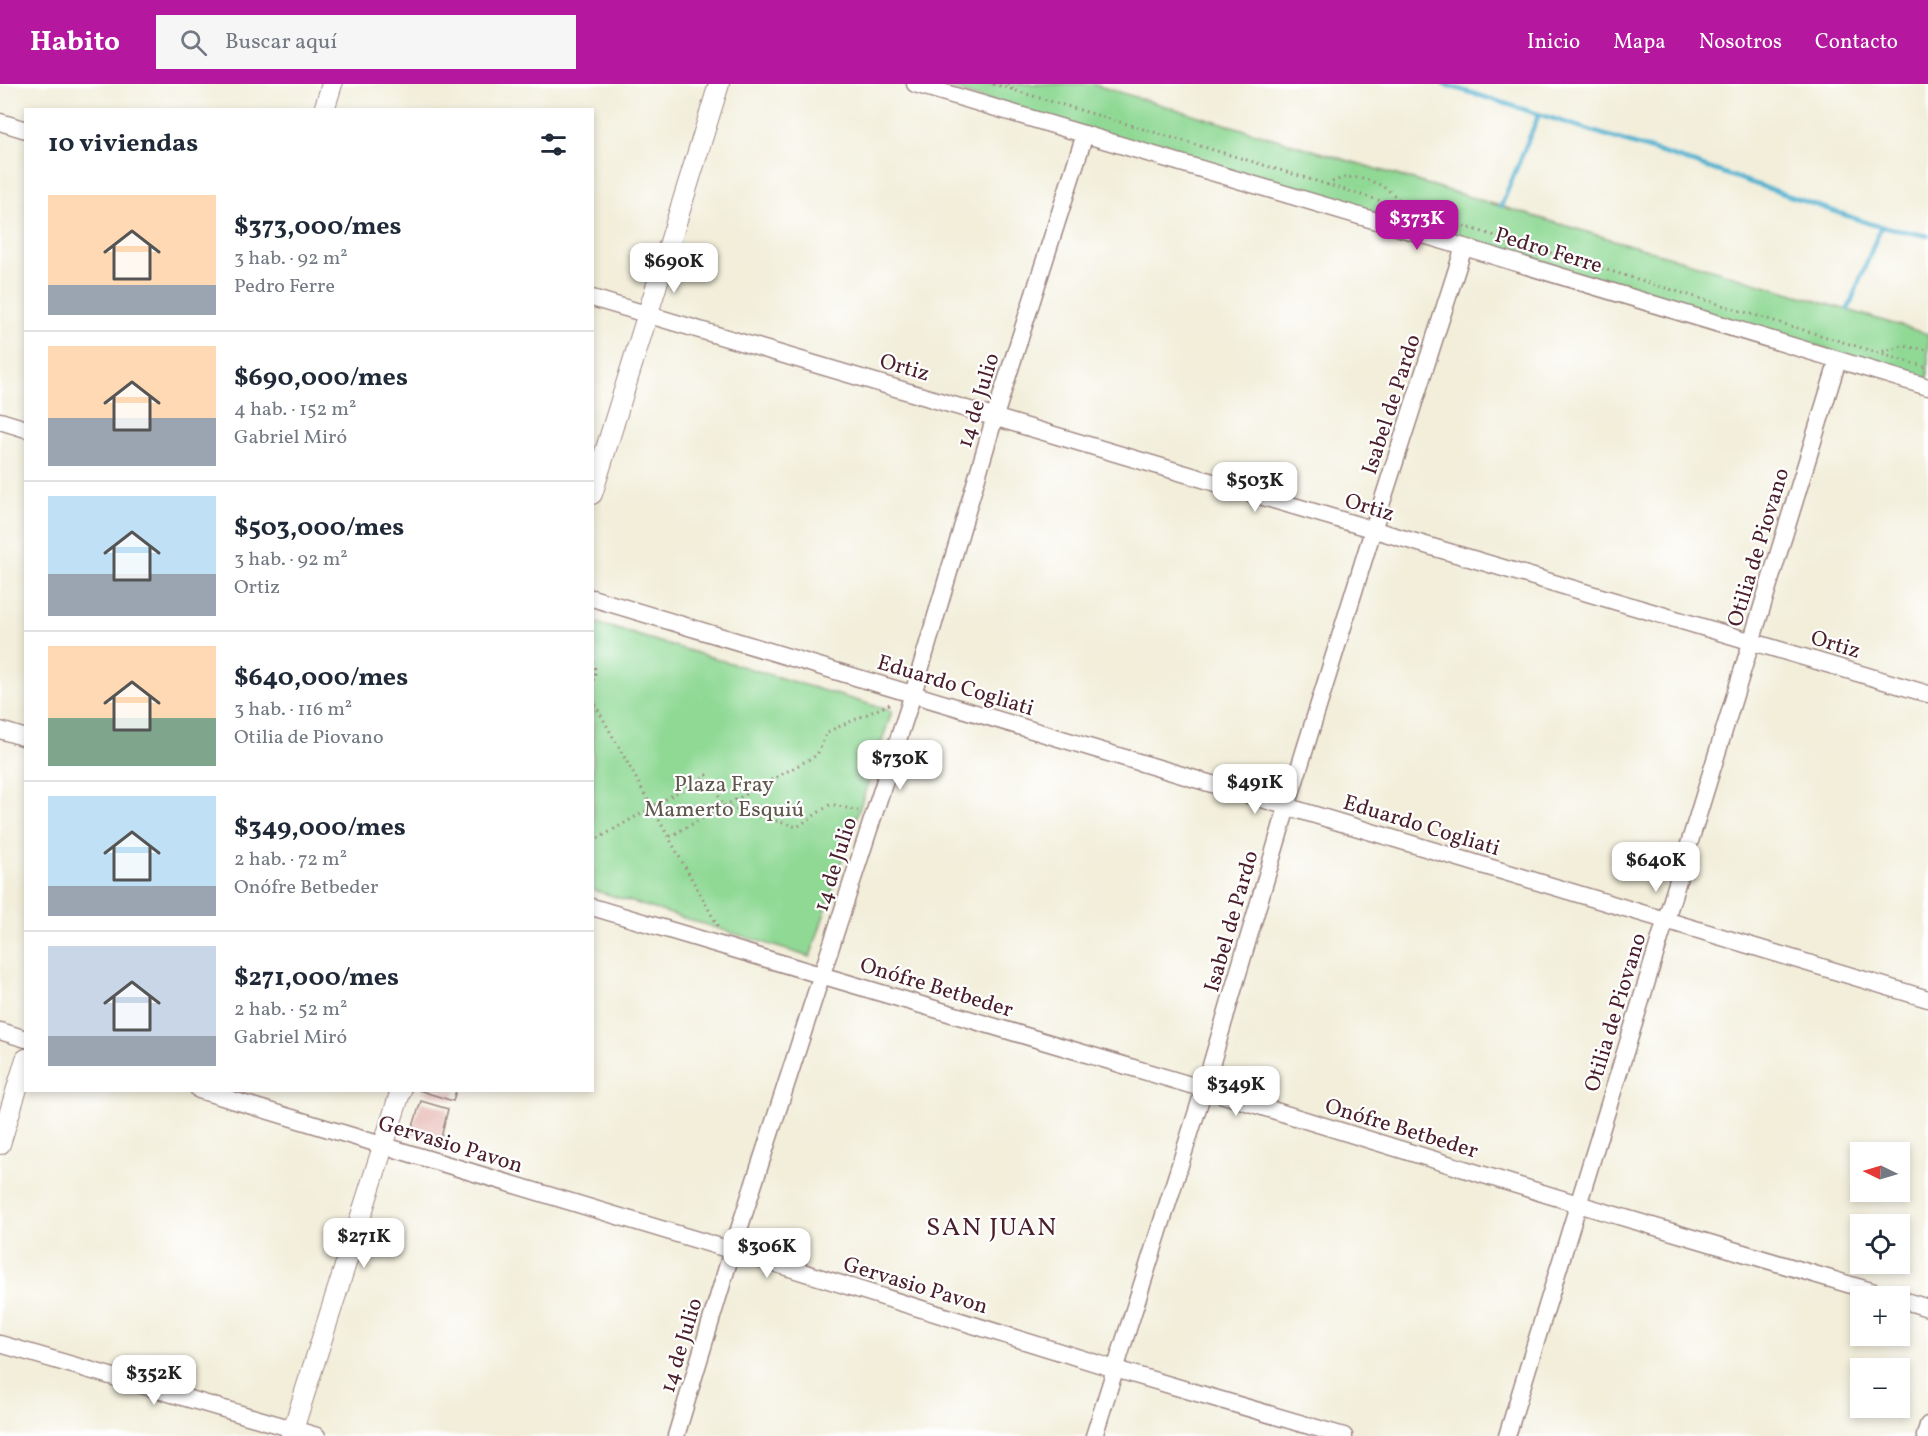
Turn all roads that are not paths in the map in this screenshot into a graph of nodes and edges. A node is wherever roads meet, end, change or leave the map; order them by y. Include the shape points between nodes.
1 (332, 84) edge
2 (719, 84) edge
3 (915, 84) edge
4 (325, 108) edge
5 (0, 122) edge
6 (24, 129) edge
7 (1085, 134) junction
8 (1464, 247) junction
9 (594, 299) edge
10 (648, 314) junction
11 (1838, 360) junction
12 (1928, 387) edge
13 (995, 416) junction
14 (0, 422) edge
15 (24, 428) edge
16 (594, 488) edge
17 (1373, 530) junction
18 (594, 599) edge
19 (1752, 641) junction
20 (913, 694) junction
21 (1928, 694) edge
22 (0, 730) edge
23 (24, 737) edge
24 (1287, 807) junction
25 (594, 908) edge
26 (1666, 920) junction
27 (822, 975) junction
28 (1928, 999) edge
29 (0, 1031) edge
30 (24, 1038) edge
31 (24, 1066) edge
32 (1204, 1089) junction
33 (206, 1092) edge
34 (400, 1092) edge
35 (0, 1144) edge
36 (384, 1146) junction
37 (1578, 1204) junction
38 (732, 1251) junction
39 (1854, 1286) edge
40 (1910, 1302) edge
41 (1928, 1308) edge
42 (0, 1344) edge
43 (1115, 1369) junction
44 (1928, 1425) edge
45 (292, 1432) edge
46 (317, 1436) edge
47 (676, 1436) edge
48 (1094, 1436) edge
49 (1344, 1436) edge
50 (1507, 1436) edge
51 (1925, 1436) edge

1 - 4 street
2 - 10 street
3 - 7 street, Pedro Ferre
5 - 6 street
7 - 8 street, Pedro Ferre
7 - 13 street, 14 de Julio
8 - 11 street, Pedro Ferre
8 - 17 street, Isabel de Pardo
9 - 10 street, Ortiz
10 - 13 street, Ortiz
10 - 16 street
11 - 12 street, Pedro Ferre
11 - 19 street, Otilia de Piovano
13 - 17 street, Ortiz
13 - 20 street, 14 de Julio
14 - 15 street
17 - 19 street, Ortiz
17 - 24 street, Isabel de Pardo
18 - 20 street, Eduardo Cogliati
19 - 21 street, Ortiz
19 - 26 street, Otilia de Piovano
20 - 24 street, Eduardo Cogliati
20 - 27 street, 14 de Julio
22 - 23 street
24 - 26 street, Eduardo Cogliati
24 - 32 street, Isabel de Pardo
25 - 27 street, Onófre Betbeder
26 - 28 street, Eduardo Cogliati
26 - 37 street, Otilia de Piovano
27 - 32 street, Onófre Betbeder
27 - 38 street, 14 de Julio
29 - 30 street
31 - 35 street
32 - 37 street, Onófre Betbeder
32 - 43 street, Isabel de Pardo
33 - 36 street, Gervasio Pavon
34 - 36 street
36 - 38 street, Gervasio Pavon
36 - 45 street
37 - 39 street, Onófre Betbeder
37 - 50 street, Otilia de Piovano
38 - 43 street, Gervasio Pavon
38 - 47 street, 14 de Julio
40 - 41 street
42 - 45 street
43 - 48 street, Isabel de Pardo
43 - 49 street, Gervasio Pavon
44 - 51 street
45 - 46 street

